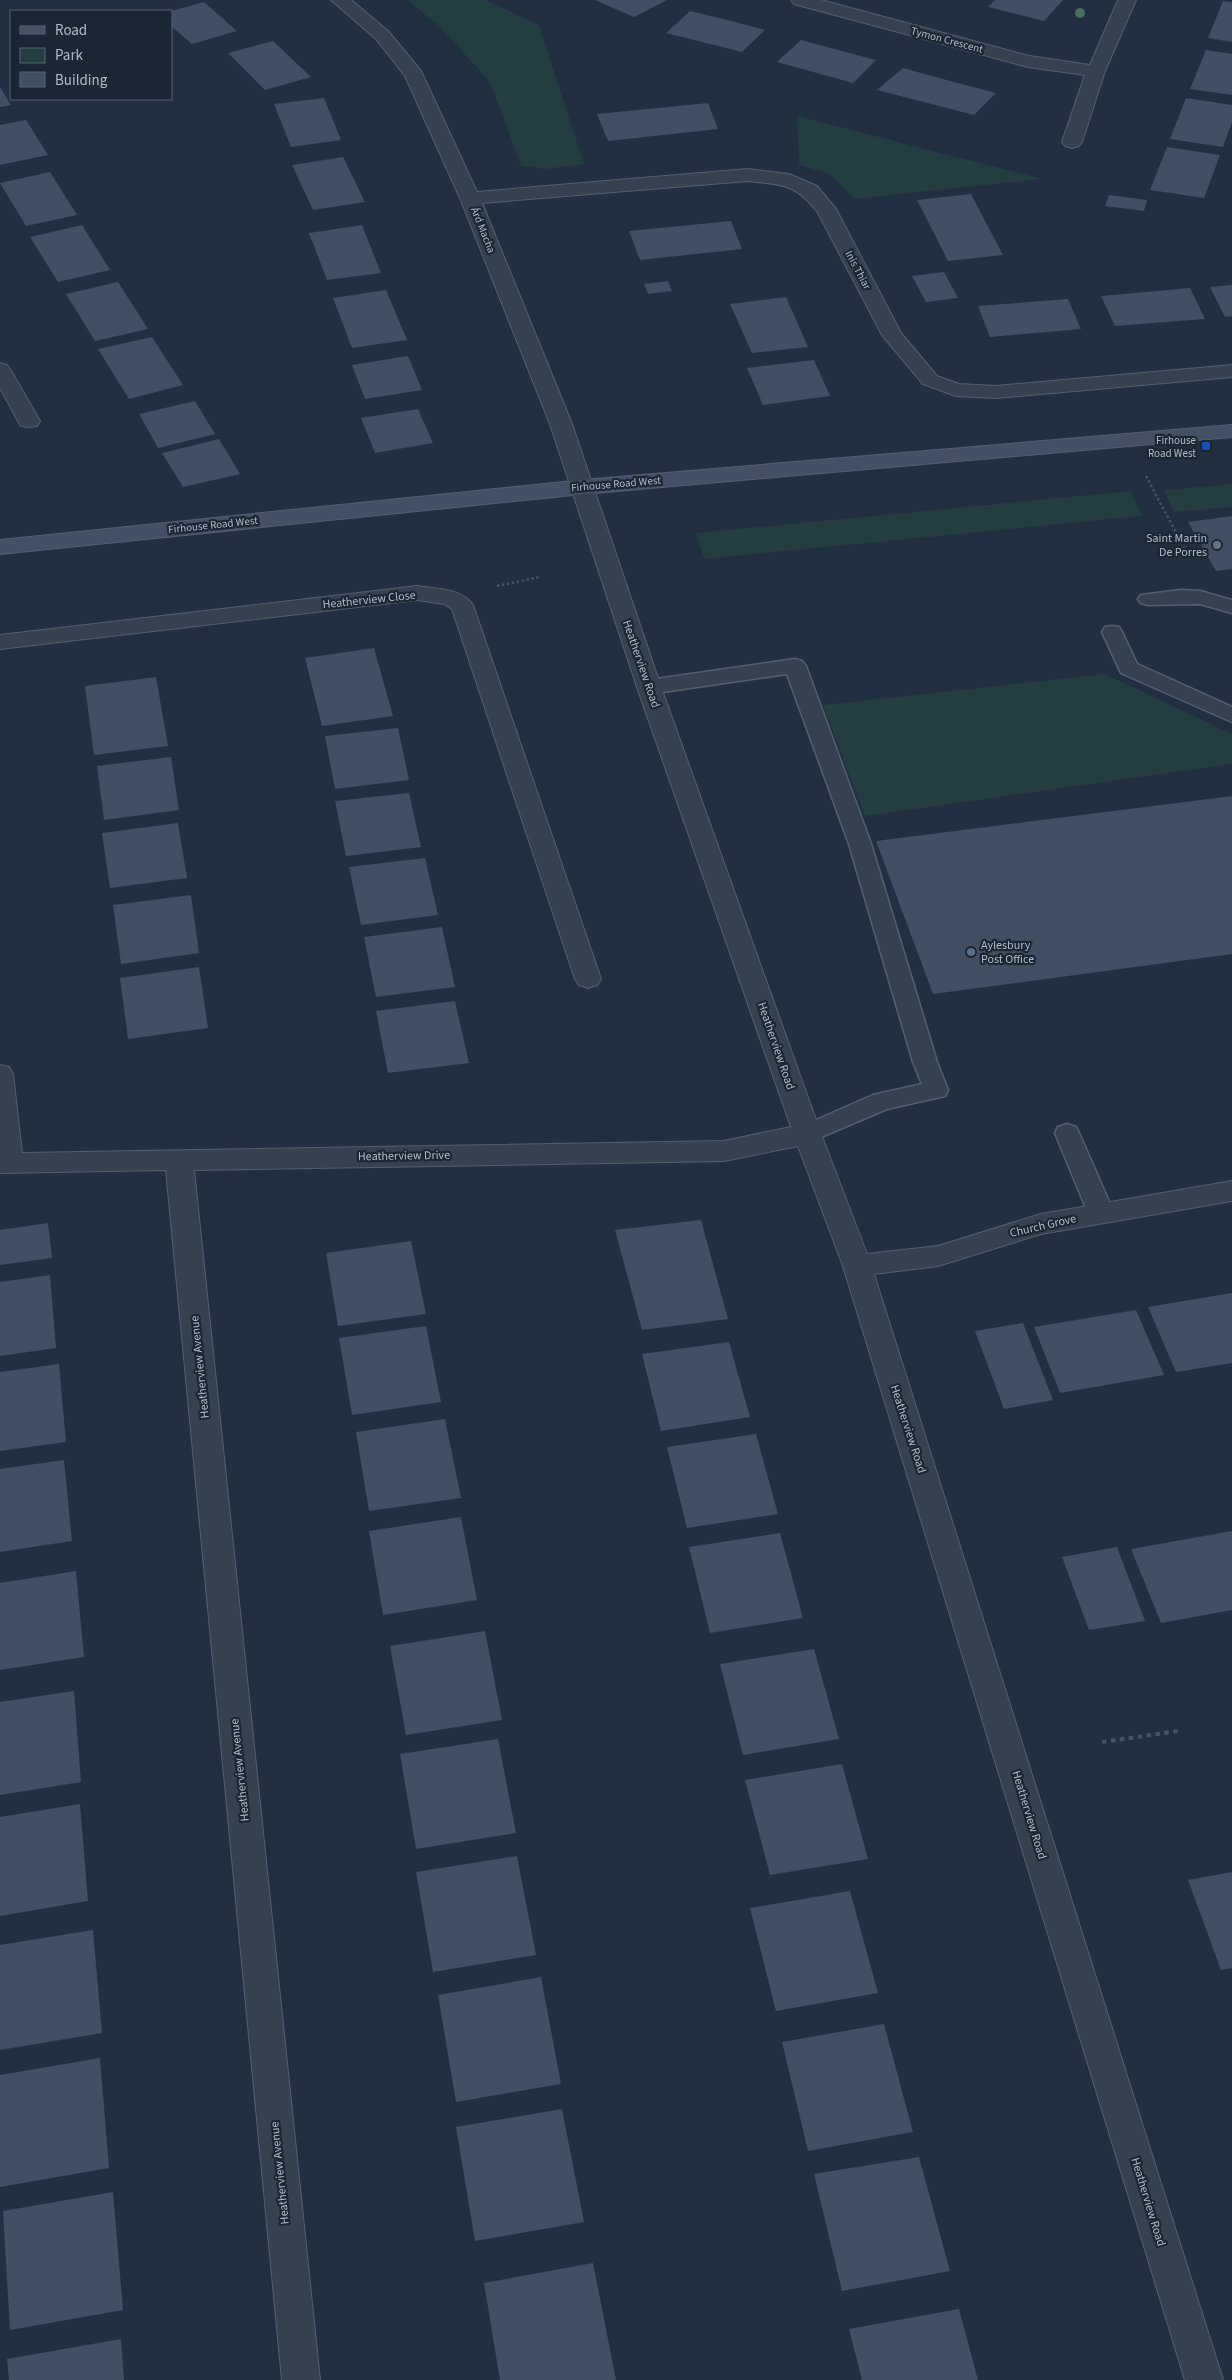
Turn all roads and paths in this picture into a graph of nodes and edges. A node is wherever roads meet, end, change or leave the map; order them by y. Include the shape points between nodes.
1 (340, 0) edge
2 (800, 0) edge
3 (1127, 0) edge
4 (1096, 71) junction
5 (1072, 142) dead end
6 (470, 198) junction
7 (0, 368) edge
8 (1232, 371) edge
9 (28, 421) dead end
10 (1232, 431) edge
11 (1145, 473) dead end
12 (583, 487) junction
13 (0, 547) edge
14 (540, 577) dead end
15 (497, 586) dead end
16 (1211, 598) junction
17 (1148, 599) dead end
18 (1232, 607) edge
19 (1112, 632) dead end
20 (0, 642) edge
21 (649, 687) junction
22 (1232, 715) edge
23 (588, 980) dead end
24 (0, 1074) edge
25 (1067, 1133) dead end
26 (806, 1134) junction
27 (179, 1160) junction
28 (5, 1163) edge
29 (1232, 1191) edge
30 (1101, 1213) junction
31 (857, 1266) junction
32 (1178, 1731) dead end
33 (1102, 1742) dead end
34 (301, 2380) edge
35 (1204, 2380) edge

1 - 6 street, Árd Macha via 382,35 414,75
2 - 4 street, Tymon Crescent via 1028,61
3 - 4 street
4 - 5 street
6 - 8 street, Inis Thiar via 748,175 789,180 810,190 826,209 892,335 930,380 956,390 995,392
6 - 12 street, Árd Macha
7 - 9 street
10 - 12 street, Firhouse Road West
11 - 16 path
12 - 13 street, Firhouse Road West
12 - 21 street, Heatherview Road via 604,559
14 - 15 path
16 - 17 lane
16 - 18 lane
19 - 22 lane via 1128,668
20 - 23 street, Heatherview Close via 417,593 450,598 462,605
21 - 26 street, Heatherview Road
21 - 26 lane via 795,666 860,844 936,1090 882,1101
24 - 28 street
25 - 30 lane
26 - 27 street, Heatherview Drive via 724,1151
26 - 31 street, Heatherview Road
27 - 28 street, Heatherview Drive
27 - 34 street, Heatherview Avenue
29 - 30 street, Church Grove
30 - 31 street, Church Grove via 1041,1224 938,1256
31 - 35 street, Heatherview Road
32 - 33 path

